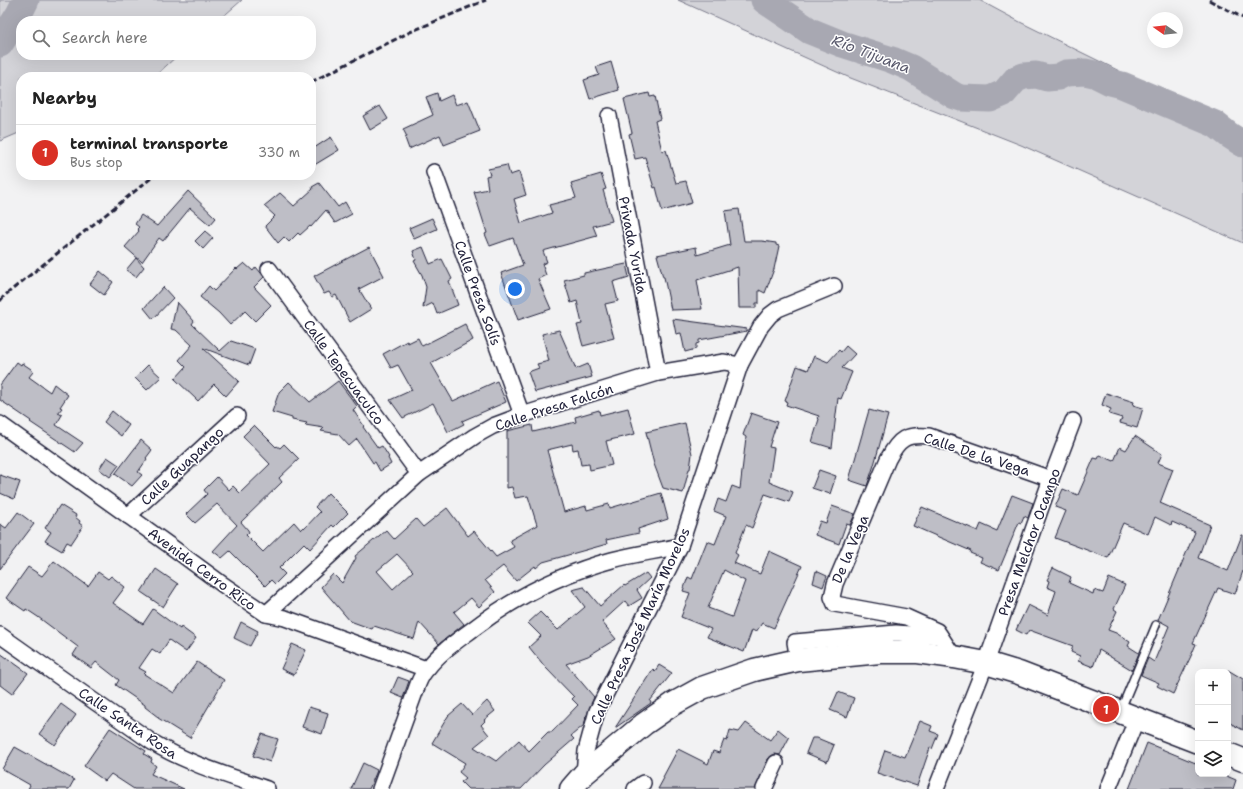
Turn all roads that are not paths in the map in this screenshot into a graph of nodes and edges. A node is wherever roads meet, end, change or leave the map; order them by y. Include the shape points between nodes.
1 (609, 116) dead end
2 (434, 172) dead end
3 (269, 269) dead end
4 (834, 286) dead end
5 (740, 365) junction
6 (658, 373) junction
7 (522, 414) junction
8 (237, 416) dead end
9 (1073, 421) dead end
10 (0, 424) edge
11 (904, 438) joint
12 (419, 474) junction
13 (1051, 479) junction
14 (128, 516) junction
15 (680, 546) junction
16 (266, 614) junction
17 (1156, 624) dead end
18 (0, 635) edge
19 (940, 636) junction
20 (954, 656) junction
21 (798, 660) junction
22 (986, 663) junction
23 (426, 669) junction
24 (1129, 714) junction
25 (1196, 741) edge
26 (1231, 755) edge
27 (1243, 760) edge
28 (776, 763) dead end
29 (578, 781) edge
30 (267, 789) edge
31 (380, 789) edge
32 (764, 789) edge
33 (936, 789) edge
34 (1108, 789) edge

1 - 6 street, Privada Yurida
2 - 7 street, Calle Presa Solís
3 - 12 street, Calle Tepecuaculco
4 - 5 street, Calle Presa José María Morelos via 778,309 770,315 761,326
5 - 6 street, Calle Presa Falcón via 724,362
5 - 15 street, Calle Presa José María Morelos
6 - 7 street, Calle Presa Falcón
7 - 12 street, Calle Presa Falcón via 475,436
8 - 14 street, Calle Guapango
9 - 13 street, Presa Melchor Ocampo
10 - 14 street, Avenida Cerro Rico
11 - 13 street, Calle De la Vega via 915,435 929,436
11 - 19 street, De la Vega via 895,446 888,458 835,584 832,597 835,604 906,617 937,631
12 - 16 street, Calle Presa Falcón
13 - 22 street, Presa Melchor Ocampo
14 - 16 street, Avenida Cerro Rico
15 - 23 street via 612,560 539,587 493,614 459,639
15 - 29 street, Calle Presa José María Morelos via 597,712
16 - 23 street, Avenida Cerro Rico via 285,618
17 - 24 lane
18 - 30 street, Calle Santa Rosa via 172,754
19 - 20 street, De la Vega
19 - 21 street via 896,633 795,642
20 - 21 main road via 918,652 880,652
20 - 22 main road
21 - 29 main road via 754,670 702,688 644,724
22 - 24 main road
22 - 33 street, Presa Melchor Ocampo
23 - 31 street via 418,684
24 - 25 main road
24 - 34 street
26 - 27 main road
28 - 32 street

